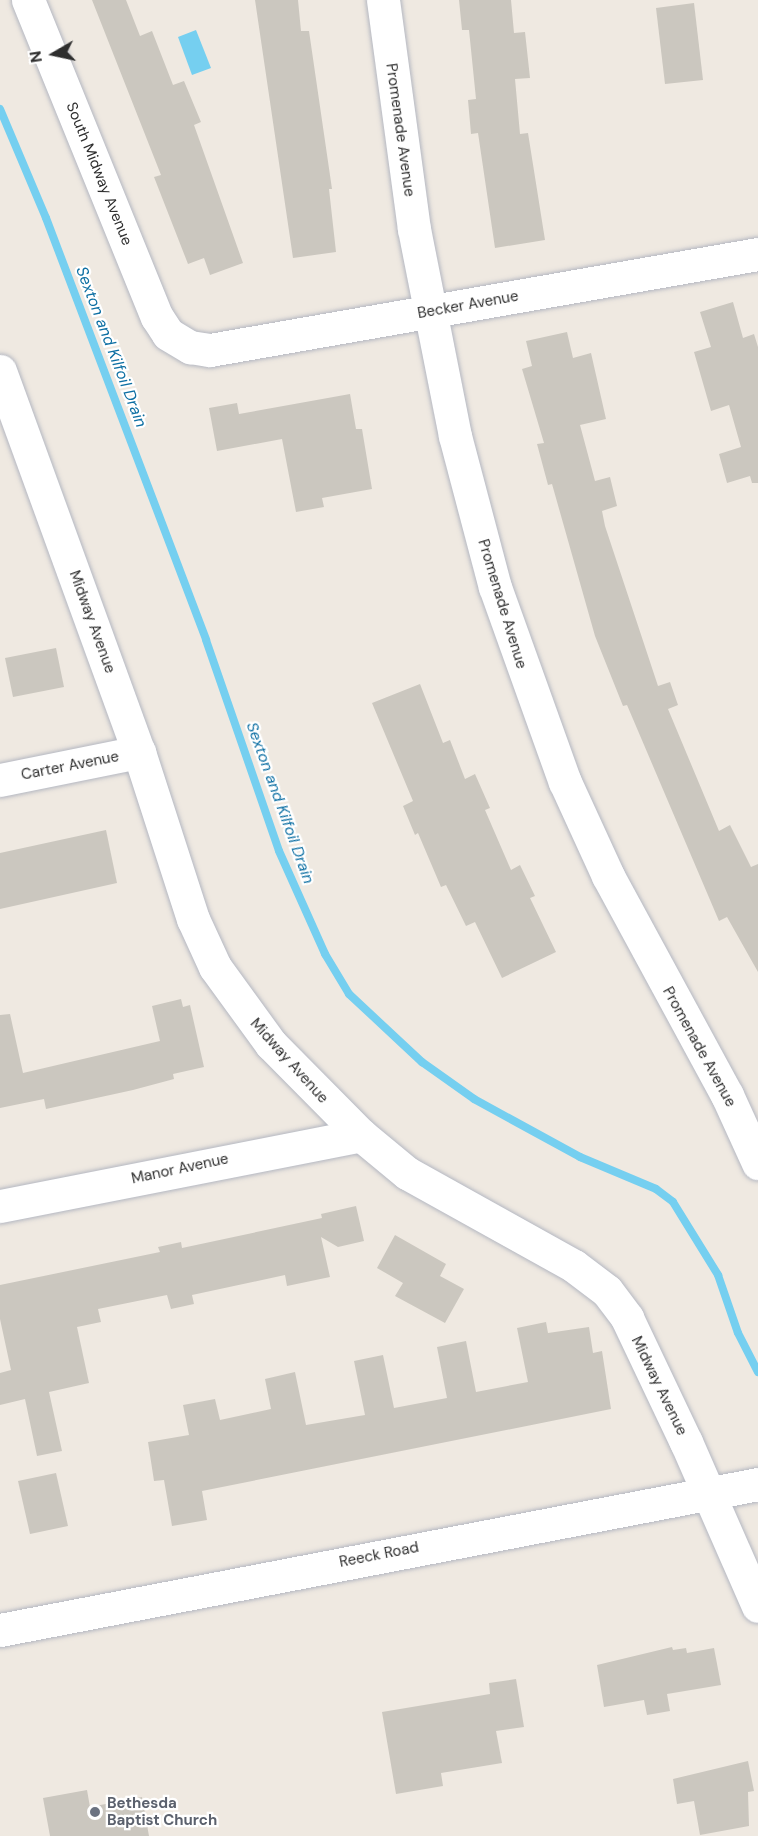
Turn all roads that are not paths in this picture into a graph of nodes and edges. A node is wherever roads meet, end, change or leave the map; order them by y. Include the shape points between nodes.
1 (28, 0) edge
2 (383, 0) edge
3 (758, 254) edge
4 (431, 311) junction
5 (178, 342) joint
6 (1, 376) edge
7 (139, 752) junction
8 (0, 780) edge
9 (361, 1135) junction
10 (758, 1163) edge
11 (0, 1206) edge
12 (758, 1484) edge
13 (707, 1495) junction
14 (758, 1606) edge
15 (0, 1630) edge

1 - 5 street, South Midway Avenue via 158,317
2 - 4 street, Promenade Avenue via 414,229
3 - 4 street, Becker Avenue
4 - 5 street, Becker Avenue via 210,350
4 - 10 street, Promenade Avenue via 474,512 527,685 608,876 727,1095
6 - 7 street, Midway Avenue
7 - 8 street, Carter Avenue
7 - 9 street, Midway Avenue via 193,919 215,967 271,1044
9 - 11 street, Manor Avenue
9 - 13 street, Midway Avenue via 407,1173 574,1266 606,1291 627,1318
12 - 13 street, Reeck Road
13 - 14 street, Midway Avenue
13 - 15 street, Reeck Road via 258,1577

